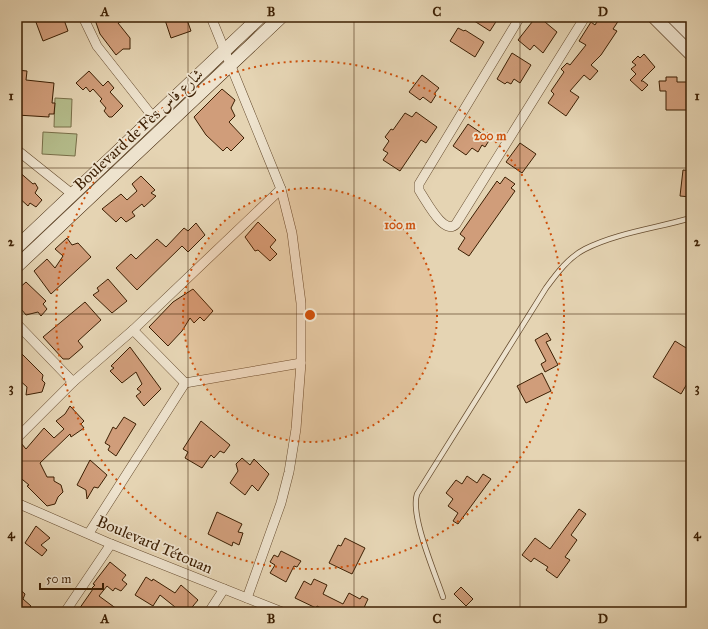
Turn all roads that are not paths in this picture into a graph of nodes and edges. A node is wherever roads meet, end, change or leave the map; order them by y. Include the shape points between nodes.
1 (82, 17) edge
2 (211, 17) edge
3 (260, 17) edge
4 (281, 17) edge
5 (520, 17) edge
6 (585, 17) edge
7 (654, 17) edge
8 (673, 17) edge
9 (691, 35) edge
10 (225, 50) junction
11 (691, 54) edge
12 (231, 64) junction
13 (153, 117) junction
14 (17, 150) edge
15 (281, 189) junction
16 (72, 194) junction
17 (691, 218) edge
18 (17, 247) edge
19 (17, 266) edge
20 (17, 324) edge
21 (133, 330) junction
22 (301, 363) junction
23 (73, 382) junction
24 (184, 383) junction
25 (17, 438) edge
26 (17, 503) edge
27 (89, 533) junction
28 (111, 544) junction
29 (224, 589) junction
30 (443, 597) dead end
31 (247, 598) junction
32 (65, 612) edge
33 (209, 612) edge
34 (282, 612) edge

1 - 13 street via 97,46
2 - 10 street
3 - 10 main road, Boulevard de Fès شارع فاس
4 - 12 main road, Boulevard de Fès شارع فاس
5 - 6 street via 419,184 422,195 448,228 456,224
7 - 11 main road
8 - 9 main road
10 - 12 street
10 - 13 main road, Boulevard de Fès شارع فاس
12 - 15 street
12 - 19 main road, Boulevard de Fès شارع فاس
13 - 16 main road, Boulevard de Fès شارع فاس
14 - 16 street
15 - 21 street
15 - 22 street via 292,233 299,283
16 - 18 main road, Boulevard de Fès شارع فاس
17 - 30 lane via 603,241 584,249 560,270 546,288 417,494 415,505 418,522
20 - 23 street
21 - 23 street
21 - 24 street
22 - 24 street
22 - 31 street via 296,429 289,472 281,503
23 - 25 street
24 - 27 street
26 - 27 street, Boulevard Tétouan
27 - 28 street, Boulevard Tétouan
28 - 29 street, Boulevard Tétouan
28 - 32 street
29 - 31 street, Boulevard Tétouan
29 - 33 street
31 - 34 street, Boulevard Tétouan

